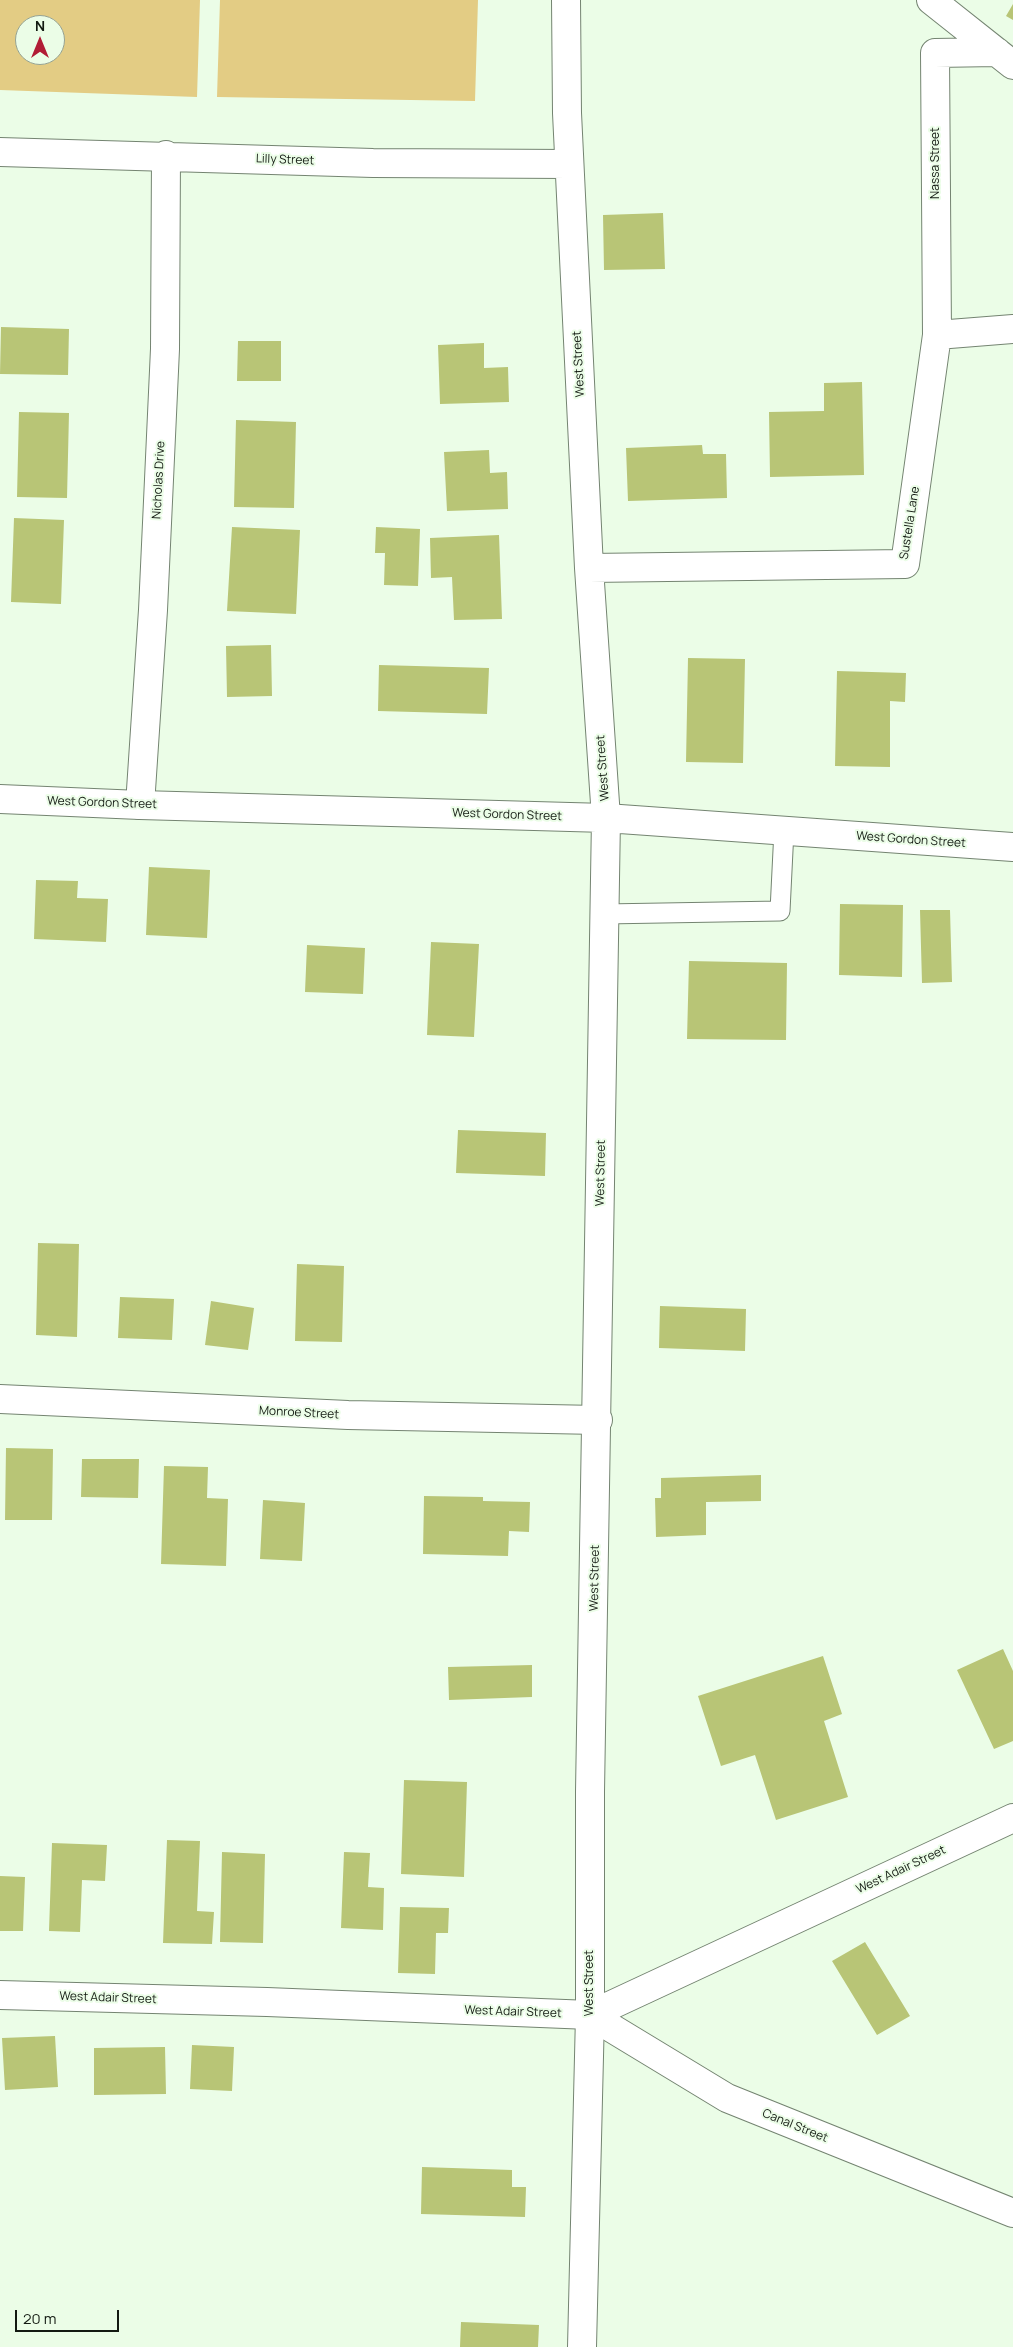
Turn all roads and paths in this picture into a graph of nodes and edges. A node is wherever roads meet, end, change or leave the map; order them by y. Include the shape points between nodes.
1 (566, 0) edge
2 (930, 0) edge
3 (1005, 58) edge
4 (0, 152) edge
5 (166, 156) junction
6 (569, 164) junction
7 (1013, 329) edge
8 (937, 335) junction
9 (589, 568) junction
10 (0, 798) edge
11 (140, 805) junction
12 (606, 818) junction
13 (784, 830) junction
14 (1013, 847) edge
15 (604, 914) junction
16 (0, 1399) edge
17 (598, 1420) junction
18 (1013, 1818) edge
19 (0, 1995) edge
20 (590, 2015) junction
21 (1013, 2213) edge
22 (582, 2347) edge

1 - 6 street, West Street
2 - 3 street
3 - 8 street, Nassa Street via 935,53
4 - 5 street, Lilly Street
5 - 6 street, Lilly Street via 373,163
5 - 11 street, Nicholas Drive via 165,349
6 - 9 street, West Street
7 - 8 street
8 - 9 street, Sustella Lane via 905,564
9 - 12 street, West Street
10 - 11 street, West Gordon Street
11 - 12 street, West Gordon Street
12 - 13 street, West Gordon Street
12 - 15 street, West Street
13 - 14 street, West Gordon Street
13 - 15 lane via 780,911
15 - 17 street, West Street
16 - 17 street, Monroe Street via 348,1415
17 - 20 street, West Street via 590,1790
18 - 20 street, West Adair Street
19 - 20 street, West Adair Street
20 - 21 street, Canal Street via 726,2098
20 - 22 street, West Street

